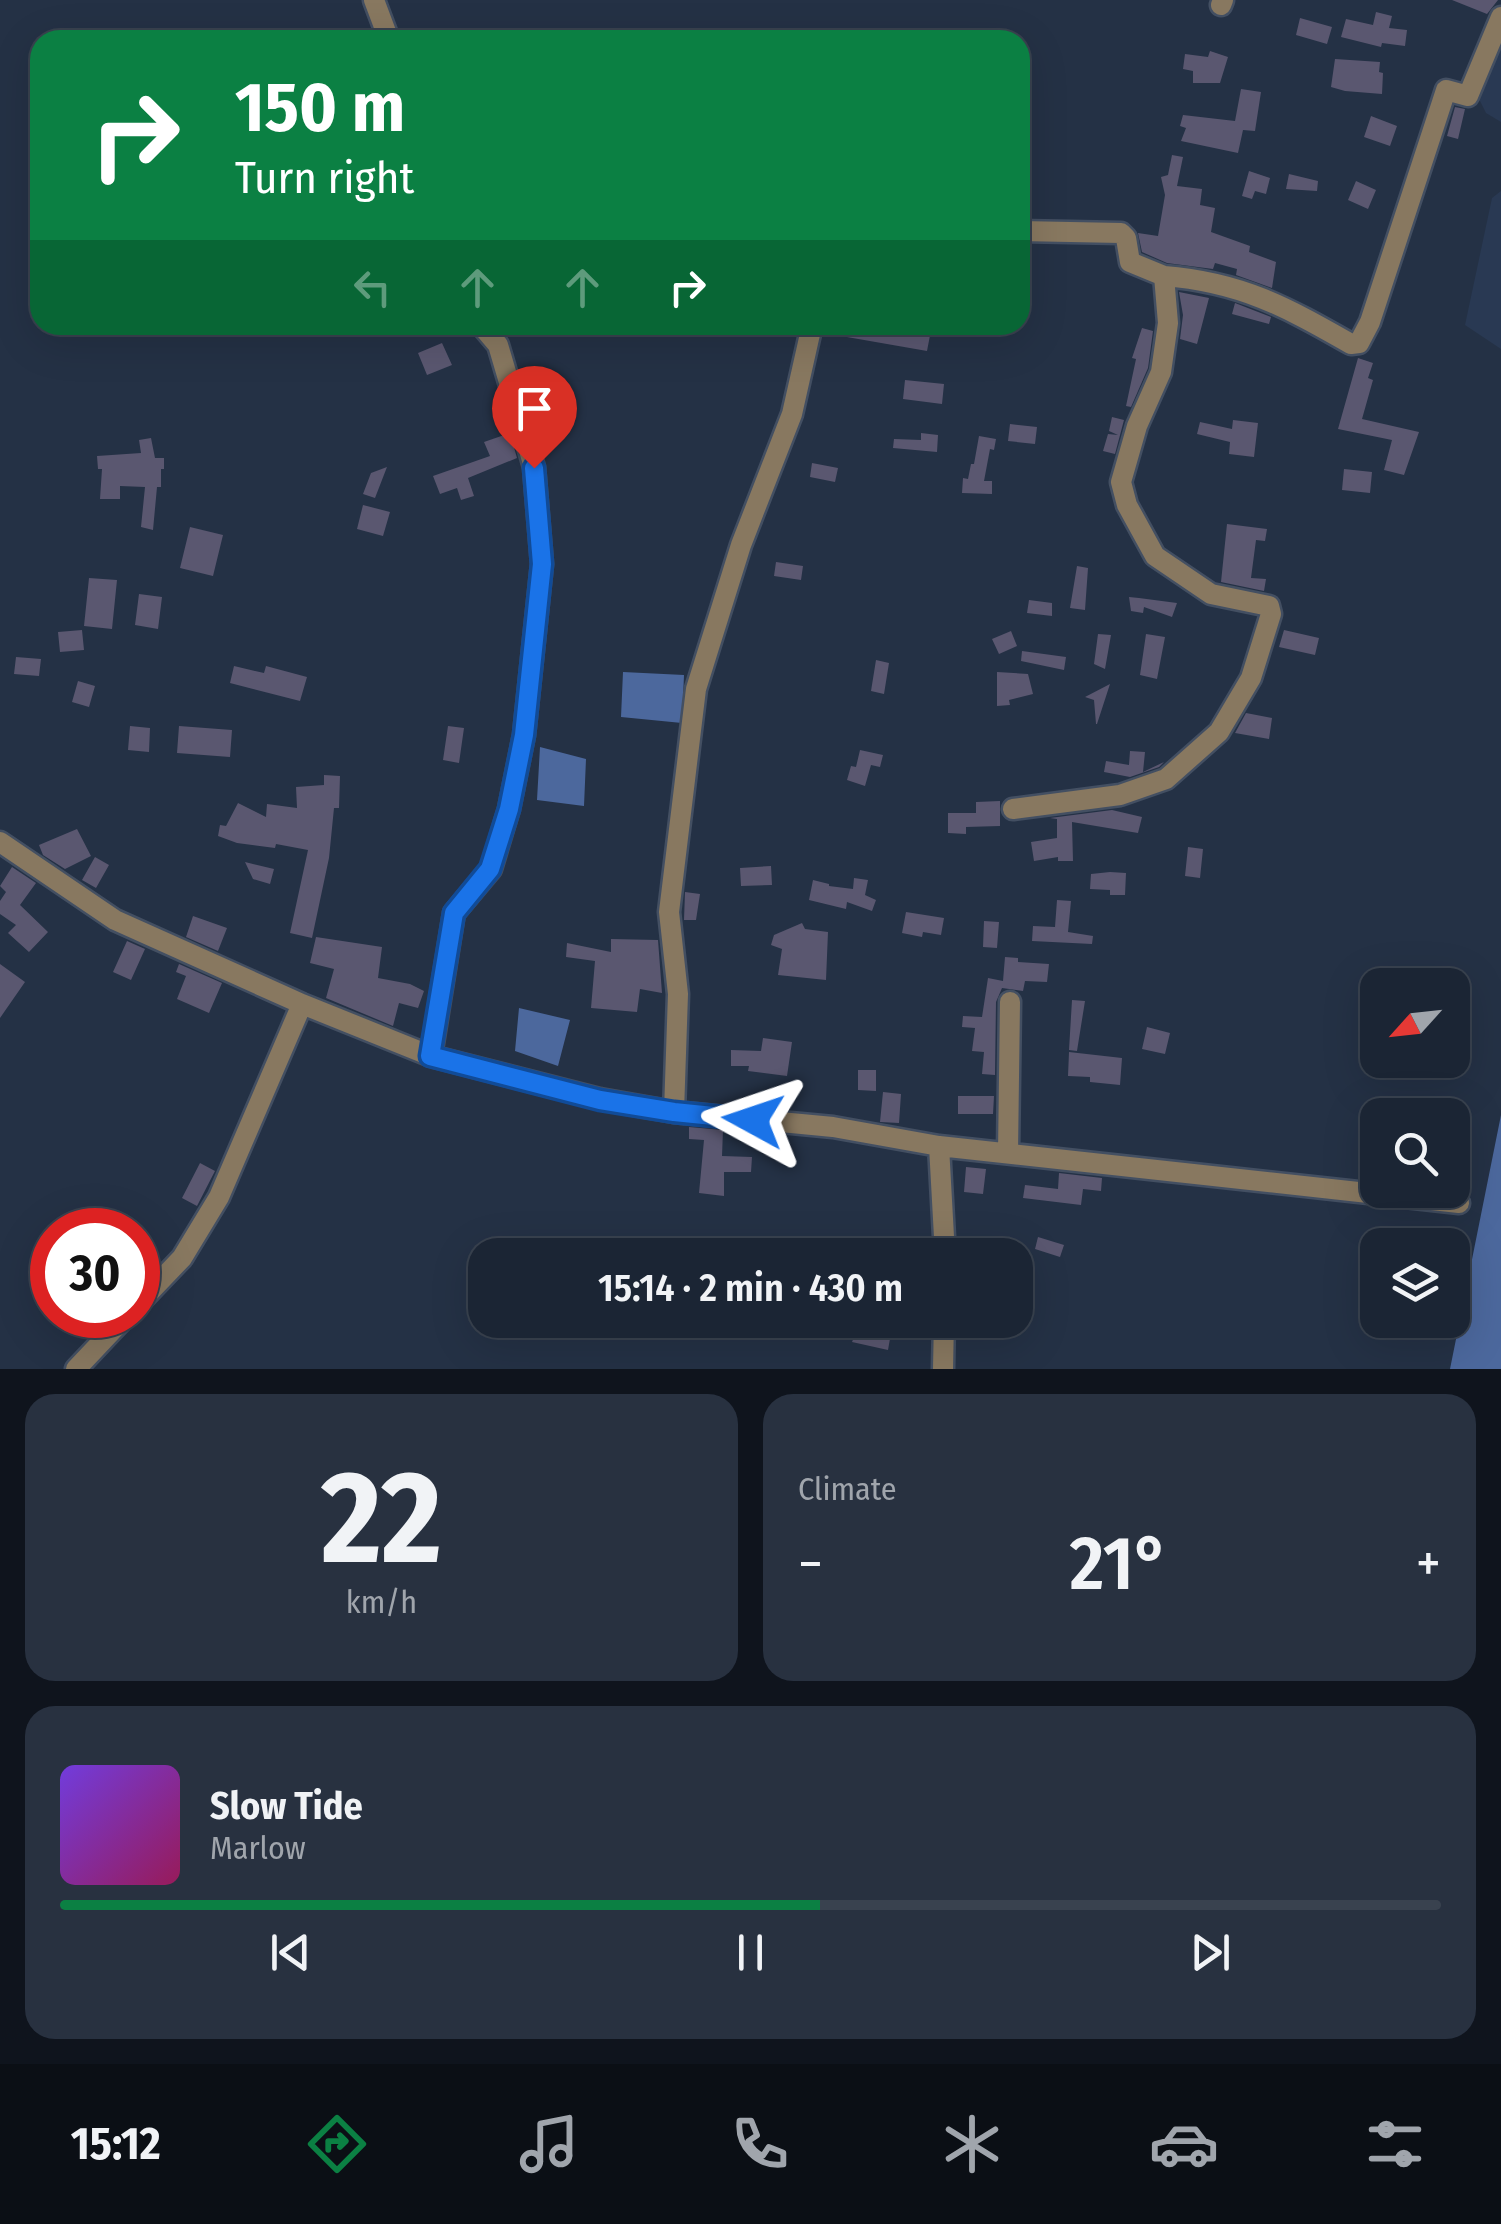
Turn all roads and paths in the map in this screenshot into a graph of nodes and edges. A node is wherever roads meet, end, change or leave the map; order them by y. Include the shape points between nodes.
1 (374, 0) edge
2 (1501, 17) edge
3 (385, 30) edge
4 (1030, 231) edge
5 (1164, 276) junction
6 (489, 335) edge
7 (810, 335) edge
8 (1013, 809) dead end
9 (0, 842) edge
10 (1010, 1002) dead end
11 (302, 1004) junction
12 (430, 1056) junction
13 (674, 1112) junction
14 (939, 1146) junction
15 (1008, 1154) junction
16 (1360, 1192) edge
17 (944, 1238) edge
18 (160, 1281) edge
19 (105, 1338) edge
20 (944, 1338) edge
21 (76, 1369) edge
22 (943, 1369) edge

1 - 3 street
2 - 5 street via 1468,96 1446,90 1359,343 1239,288
4 - 5 street via 1122,233 1128,260
5 - 8 street via 1168,324 1161,372 1121,482 1127,506 1156,556 1211,594 1269,606 1272,614 1251,678 1219,732 1166,778 1120,795
6 - 12 street via 534,468 542,564 509,809 490,869 454,913
7 - 13 street via 792,414 740,545 696,689 669,912 678,994
9 - 11 street via 116,920
10 - 15 street
11 - 12 street
11 - 18 street via 219,1197
12 - 13 street
13 - 14 street via 833,1127
14 - 15 street
14 - 17 street
15 - 16 street
19 - 21 street
20 - 22 street

